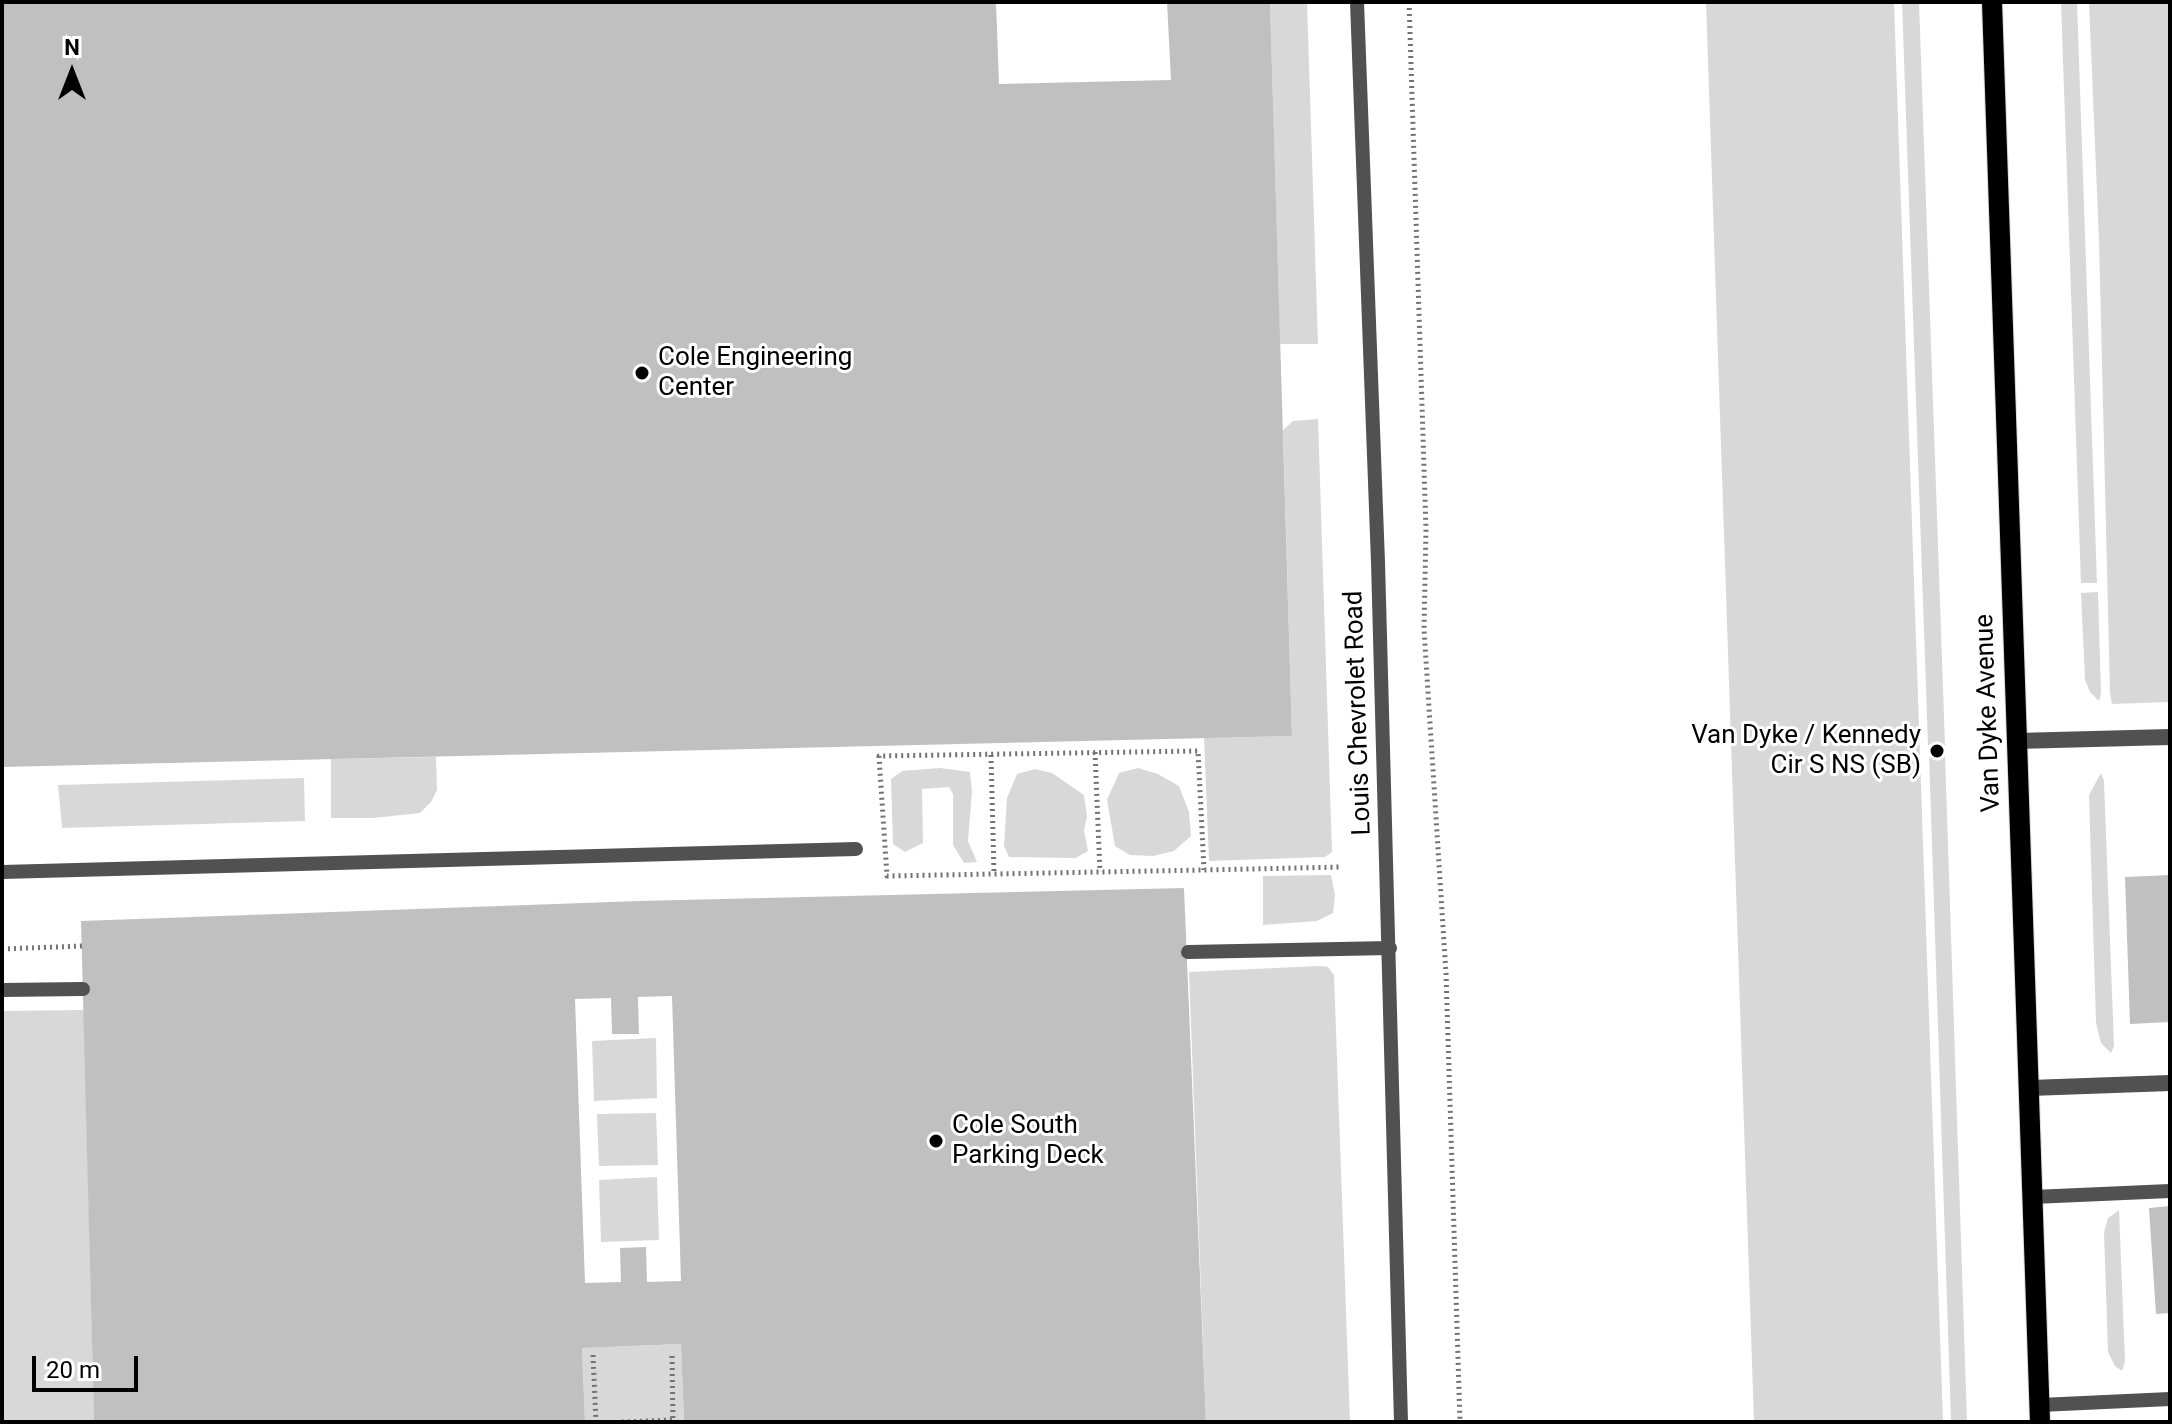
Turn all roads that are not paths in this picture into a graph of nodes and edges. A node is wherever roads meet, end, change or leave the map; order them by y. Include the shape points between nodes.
1 (1357, 2) edge
2 (1992, 2) edge
3 (2170, 737) edge
4 (2016, 741) junction
5 (856, 849) dead end
6 (2, 872) edge
7 (1390, 948) junction
8 (1188, 952) dead end
9 (83, 989) dead end
10 (2, 990) edge
11 (2170, 1083) edge
12 (2030, 1088) junction
13 (2170, 1191) edge
14 (2033, 1197) junction
15 (2170, 1399) edge
16 (2040, 1414) edge
17 (1401, 1422) edge

1 - 7 lane, Louis Chevrolet Road
2 - 4 main road, Van Dyke Avenue
3 - 4 street
4 - 12 main road, Van Dyke Avenue
5 - 6 lane
7 - 8 lane
7 - 17 lane, Louis Chevrolet Road
9 - 10 lane
11 - 12 street
12 - 14 main road, Van Dyke Avenue
13 - 14 lane
14 - 16 main road, Van Dyke Avenue
15 - 16 lane

